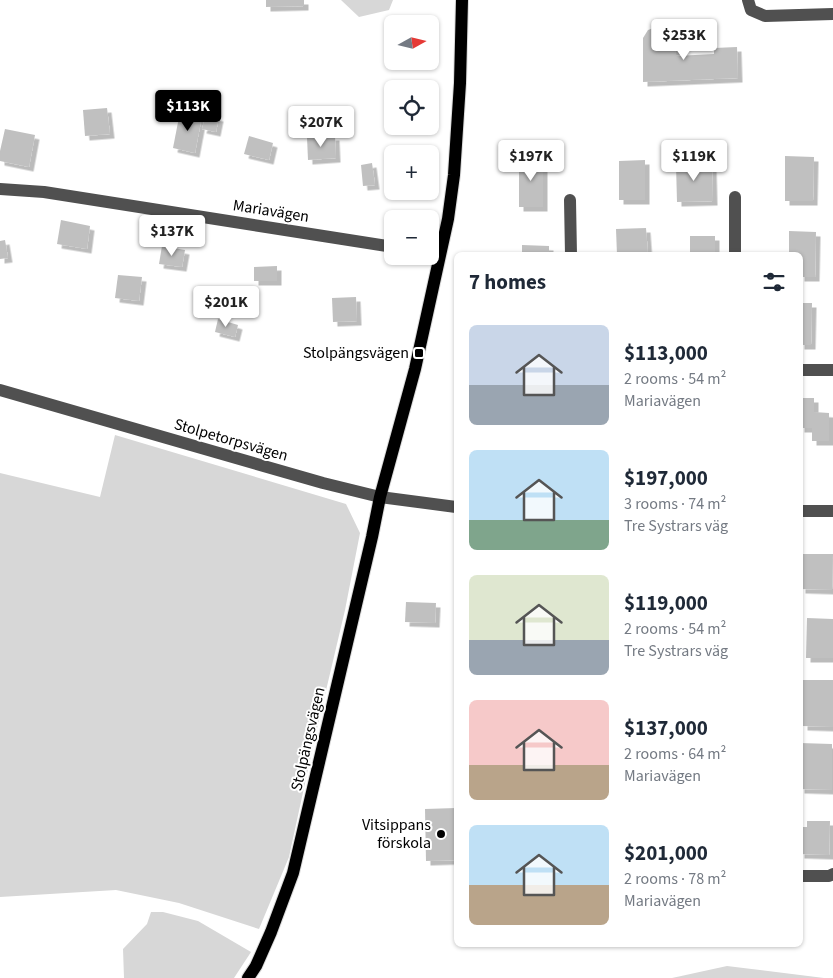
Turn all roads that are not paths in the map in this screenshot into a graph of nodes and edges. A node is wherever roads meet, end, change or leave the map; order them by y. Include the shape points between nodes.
1 (462, 0) edge
2 (748, 0) edge
3 (833, 14) edge
4 (0, 189) edge
5 (735, 197) dead end
6 (570, 200) dead end
7 (384, 246) edge
8 (571, 252) edge
9 (735, 252) edge
10 (803, 370) edge
11 (833, 370) edge
12 (0, 390) edge
13 (380, 497) junction
14 (454, 507) edge
15 (803, 511) edge
16 (833, 511) edge
17 (833, 874) edge
18 (803, 876) edge
19 (248, 978) edge

1 - 13 main road, Stolpängsvägen via 460,83 448,219 416,369
2 - 3 street via 751,10 765,16
4 - 7 street, Mariavägen via 44,192
5 - 9 street
6 - 8 street
10 - 11 street
12 - 13 street, Stolpetorpsvägen
13 - 14 street, Stolpetorpsvägen
13 - 19 main road, Stolpängsvägen via 293,873 271,932
15 - 16 street
17 - 18 street

